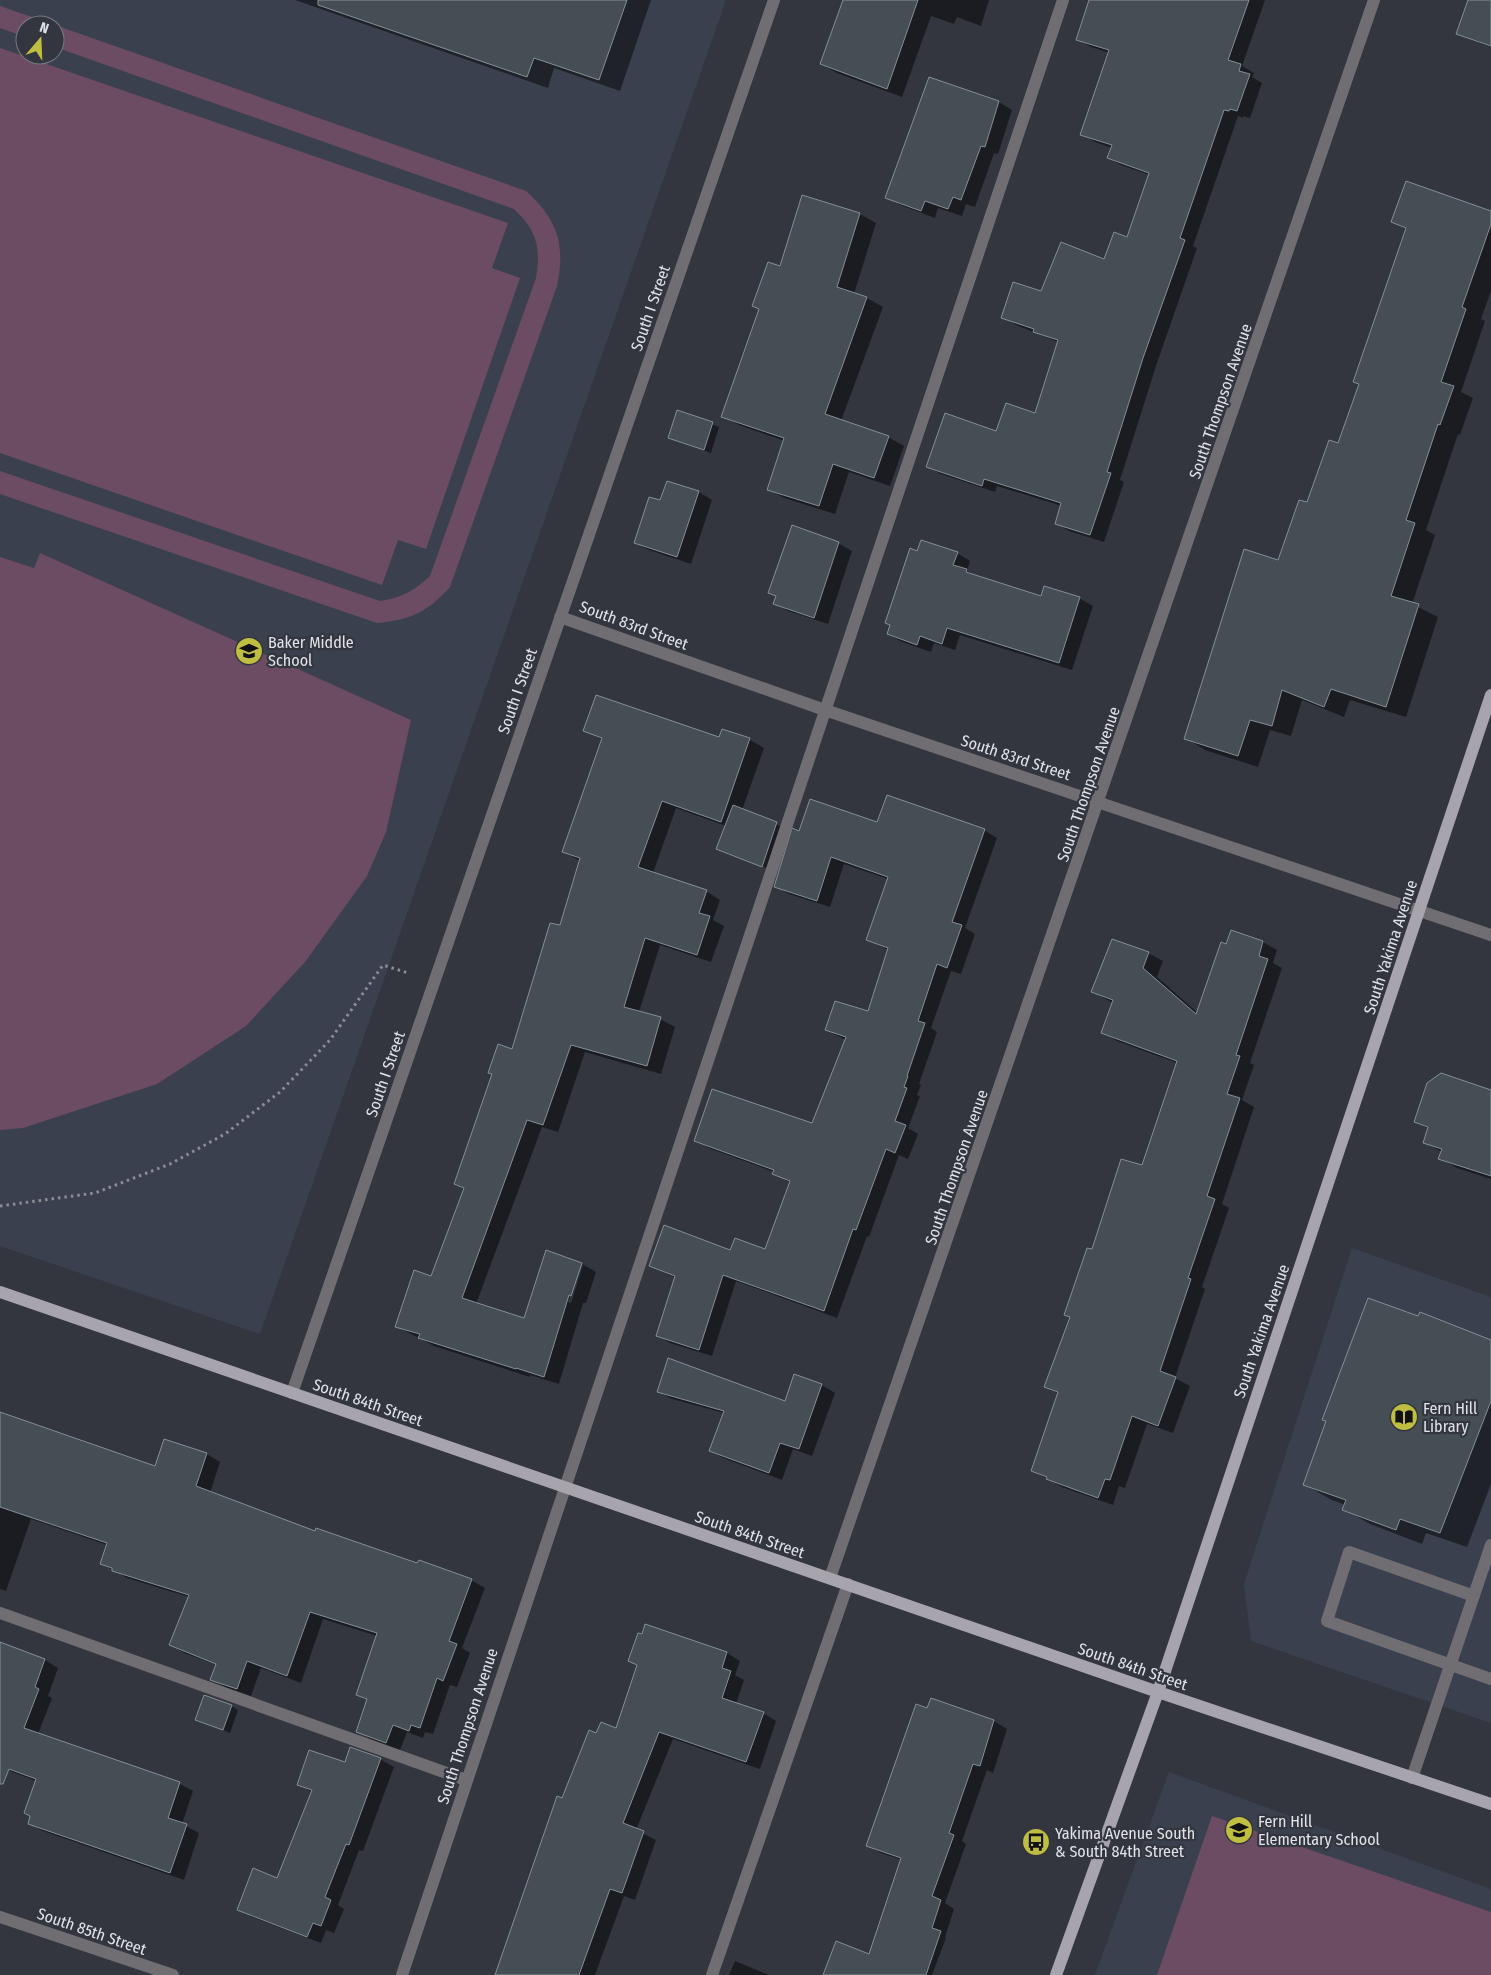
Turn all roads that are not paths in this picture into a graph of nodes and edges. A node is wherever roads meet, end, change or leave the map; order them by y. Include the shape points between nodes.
1 (774, 0) edge
2 (1063, 0) edge
3 (1374, 0) edge
4 (560, 616) junction
5 (1491, 695) edge
6 (822, 710) junction
7 (1099, 801) junction
8 (1419, 910) junction
9 (1491, 935) edge
10 (0, 1292) edge
11 (292, 1392) junction
12 (562, 1487) junction
13 (1491, 1545) edge
14 (830, 1578) junction
15 (848, 1584) junction
16 (1474, 1596) junction
17 (0, 1613) edge
18 (1450, 1665) junction
19 (1491, 1679) edge
20 (1158, 1692) junction
21 (1412, 1778) junction
22 (466, 1780) junction
23 (1491, 1804) edge
24 (0, 1917) edge
25 (173, 1975) edge
26 (402, 1975) edge
27 (712, 1975) edge
28 (1056, 1975) edge

1 - 4 street, South I Street
2 - 6 street, South Thompson Avenue
3 - 7 street, South Thompson Avenue
4 - 6 street, South 83rd Street
4 - 11 street, South I Street
5 - 8 main road, South Yakima Avenue
6 - 7 street, South 83rd Street
6 - 12 street, South Thompson Avenue
7 - 8 street, South 83rd Street
7 - 14 street, South Thompson Avenue
8 - 9 street, South 83rd Street
8 - 20 main road, South Yakima Avenue
10 - 11 main road, South 84th Street
11 - 12 main road, South 84th Street
12 - 14 main road, South 84th Street
12 - 22 street, South Thompson Avenue
13 - 16 street
14 - 15 main road, South 84th Street
15 - 20 main road, South 84th Street
15 - 27 street
16 - 18 street
16 - 18 street via 1349,1552 1327,1620
17 - 22 street
18 - 19 street
18 - 21 street
20 - 21 main road, South 84th Street
20 - 28 main road, South Yakima Avenue
21 - 23 main road, South 84th Street
22 - 26 street, South Thompson Avenue
24 - 25 street, South 85th Street

